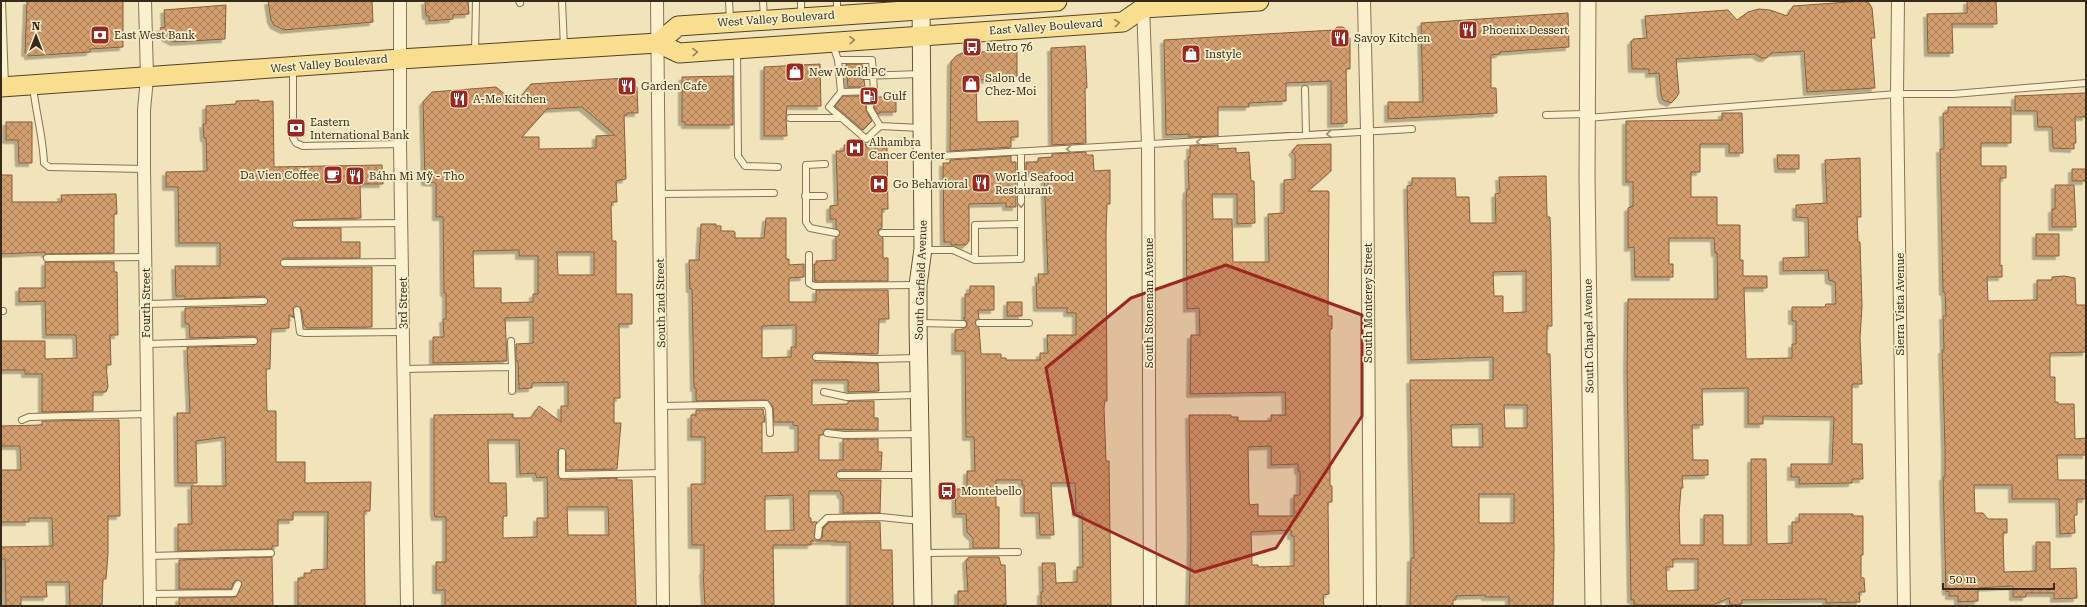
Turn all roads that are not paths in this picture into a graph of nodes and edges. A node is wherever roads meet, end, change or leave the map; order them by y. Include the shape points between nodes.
1 (2, 1) edge
2 (145, 1) edge
3 (400, 1) edge
4 (476, 1) edge
5 (562, 1) edge
6 (658, 1) edge
7 (729, 1) edge
8 (763, 1) edge
9 (1057, 1) edge
10 (1259, 1) edge
11 (1364, 1) edge
12 (1588, 1) edge
13 (1898, 1) edge
14 (1239, 2) edge
15 (1140, 3) edge
16 (921, 6) edge
17 (837, 8) edge
18 (801, 9) edge
19 (764, 20) junction
20 (730, 22) junction
21 (921, 36) junction
22 (832, 42) junction
23 (658, 43) junction
24 (564, 49) junction
25 (737, 49) junction
26 (475, 55) junction
27 (400, 59) junction
28 (838, 60) junction
29 (292, 67) junction
30 (922, 74) junction
31 (874, 75) junction
32 (840, 76) junction
33 (848, 76) dead end
34 (863, 76) dead end
35 (147, 78) junction
36 (2086, 82) edge
37 (32, 85) junction
38 (3, 87) edge
39 (1305, 89) dead end
40 (841, 92) junction
41 (869, 92) junction
42 (1897, 94) junction
43 (1546, 115) dead end
44 (1587, 116) junction
45 (790, 118) dead end
46 (842, 118) junction
47 (880, 126) junction
48 (922, 128) junction
49 (1412, 129) dead end
50 (1367, 131) junction
51 (1306, 135) junction
52 (400, 144) junction
53 (1148, 145) junction
54 (1021, 152) junction
55 (922, 158) junction
56 (825, 164) dead end
57 (778, 167) dead end
58 (144, 168) junction
59 (774, 193) dead end
60 (660, 194) junction
61 (805, 196) junction
62 (824, 196) dead end
63 (403, 223) junction
64 (296, 224) dead end
65 (1021, 224) junction
66 (836, 233) dead end
67 (882, 233) dead end
68 (923, 241) junction
69 (809, 255) dead end
70 (146, 257) junction
71 (48, 258) dead end
72 (975, 260) junction
73 (284, 262) dead end
74 (403, 262) junction
75 (918, 285) junction
76 (264, 301) dead end
77 (146, 304) junction
78 (297, 310) dead end
79 (918, 322) junction
80 (979, 323) dead end
81 (1029, 323) dead end
82 (963, 324) dead end
83 (403, 332) junction
84 (254, 341) dead end
85 (511, 341) dead end
86 (147, 344) junction
87 (816, 357) dead end
88 (919, 358) junction
89 (512, 367) junction
90 (403, 369) junction
91 (512, 391) dead end
92 (824, 392) dead end
93 (919, 395) junction
94 (662, 406) junction
95 (148, 414) junction
96 (22, 420) dead end
97 (770, 432) dead end
98 (827, 432) dead end
99 (921, 434) junction
100 (562, 452) dead end
101 (662, 473) junction
102 (840, 475) dead end
103 (920, 475) junction
104 (922, 521) junction
105 (818, 536) dead end
106 (1018, 552) dead end
107 (271, 553) dead end
108 (921, 553) junction
109 (149, 556) junction
110 (238, 584) dead end
111 (150, 600) edge
112 (407, 606) edge
113 (663, 606) edge
114 (923, 606) edge
115 (1150, 606) edge
116 (1370, 606) edge
117 (1593, 606) edge
118 (1904, 606) edge

1 - 38 lane
2 - 35 street, Fourth Street
3 - 27 street, 3rd Street
4 - 26 lane
5 - 24 lane
6 - 23 street, South 2nd Street
7 - 20 lane
8 - 19 lane
9 - 16 main road, West Valley Boulevard via 942,9
10 - 14 main road
11 - 50 street, South Monterey Street
12 - 44 street, South Chapel Avenue
13 - 42 street, Sierra Vista Avenue
14 - 15 main road
21 -> 15 main road, East Valley Boulevard via 1123,22
15 - 53 street, South Stoneman Avenue
16 - 17 main road, West Valley Boulevard via 900,11
16 - 21 main road, South Garfield Avenue
17 - 18 main road, West Valley Boulevard
18 - 19 main road, West Valley Boulevard
19 - 20 main road, West Valley Boulevard
20 - 23 main road, West Valley Boulevard via 678,26
22 -> 21 main road, West Valley Boulevard
21 - 30 main road, South Garfield Avenue
22 - 25 main road, West Valley Boulevard
22 - 28 lane
23 - 24 main road, West Valley Boulevard
23 -> 25 main road, West Valley Boulevard via 679,53
23 - 60 street, South 2nd Street
24 - 26 main road, West Valley Boulevard
25 - 57 lane via 738,156 745,166
26 - 27 main road, West Valley Boulevard
27 - 29 main road, West Valley Boulevard
27 - 52 street, 3rd Street
28 - 31 lane via 872,60
28 - 32 lane
29 - 35 main road, West Valley Boulevard
29 - 52 lane via 293,138 296,143 303,146
30 - 31 lane
30 - 48 main road, South Garfield Avenue
31 - 34 lane
31 - 41 lane via 874,91
32 - 33 lane
32 - 40 lane
35 - 37 main road, West Valley Boulevard
35 - 58 street, Fourth Street
36 - 42 lane via 1954,94
37 - 38 main road, West Valley Boulevard
37 - 58 lane via 44,163 48,167
39 - 51 lane
40 - 41 lane
40 - 46 lane via 829,107
41 - 47 lane via 870,109
42 - 44 lane
42 - 118 street, Sierra Vista Avenue
43 - 44 lane
44 - 117 street, South Chapel Avenue
45 - 46 lane
46 - 47 lane via 866,139
47 - 48 lane
48 - 55 main road, South Garfield Avenue
49 - 50 lane
50 -> 51 lane
50 - 116 street, South Monterey Street
51 -> 53 lane
52 - 63 street, 3rd Street
53 -> 54 lane
53 - 115 street, South Stoneman Avenue
54 - 55 lane
54 -> 65 lane
55 - 68 main road, South Garfield Avenue
56 - 61 lane via 806,165
58 - 70 street, Fourth Street
59 - 60 lane
60 - 94 street, South 2nd Street
61 - 62 lane
61 - 66 lane via 806,222 810,228
63 - 64 lane
63 - 74 street, 3rd Street
65 - 72 lane via 1021,259
65 - 72 lane via 975,225
67 - 68 lane
68 - 72 lane
68 - 75 main road, South Garfield Avenue
69 - 75 lane via 809,283 814,286
70 - 71 lane
70 - 77 street, Fourth Street
73 - 74 lane
74 - 83 street, 3rd Street
75 - 79 main road, South Garfield Avenue
76 - 77 lane
77 - 86 street, Fourth Street
78 - 83 lane via 300,332
79 - 82 lane
79 - 88 main road, South Garfield Avenue
80 - 81 lane
83 - 90 street, 3rd Street
84 - 86 lane
85 - 89 lane
86 - 95 street, Fourth Street
87 - 88 lane
88 - 93 main road, South Garfield Avenue
89 - 90 lane
89 - 91 lane
90 - 112 street, 3rd Street
92 - 93 lane via 847,397
93 - 99 main road, South Garfield Avenue
94 - 97 lane via 766,404 769,409
94 - 101 street, South 2nd Street
95 - 96 lane via 29,417
95 - 109 street, Fourth Street
98 - 99 lane via 844,435
99 - 103 main road, South Garfield Avenue
100 - 101 lane via 562,475
101 - 113 street, South 2nd Street
102 - 103 lane
103 - 104 main road, South Garfield Avenue
104 - 105 lane via 881,517 827,518 819,526
104 - 108 main road, South Garfield Avenue
106 - 108 lane
107 - 109 lane
108 - 114 main road, South Garfield Avenue
109 - 111 street, Fourth Street
110 - 111 lane via 234,593

